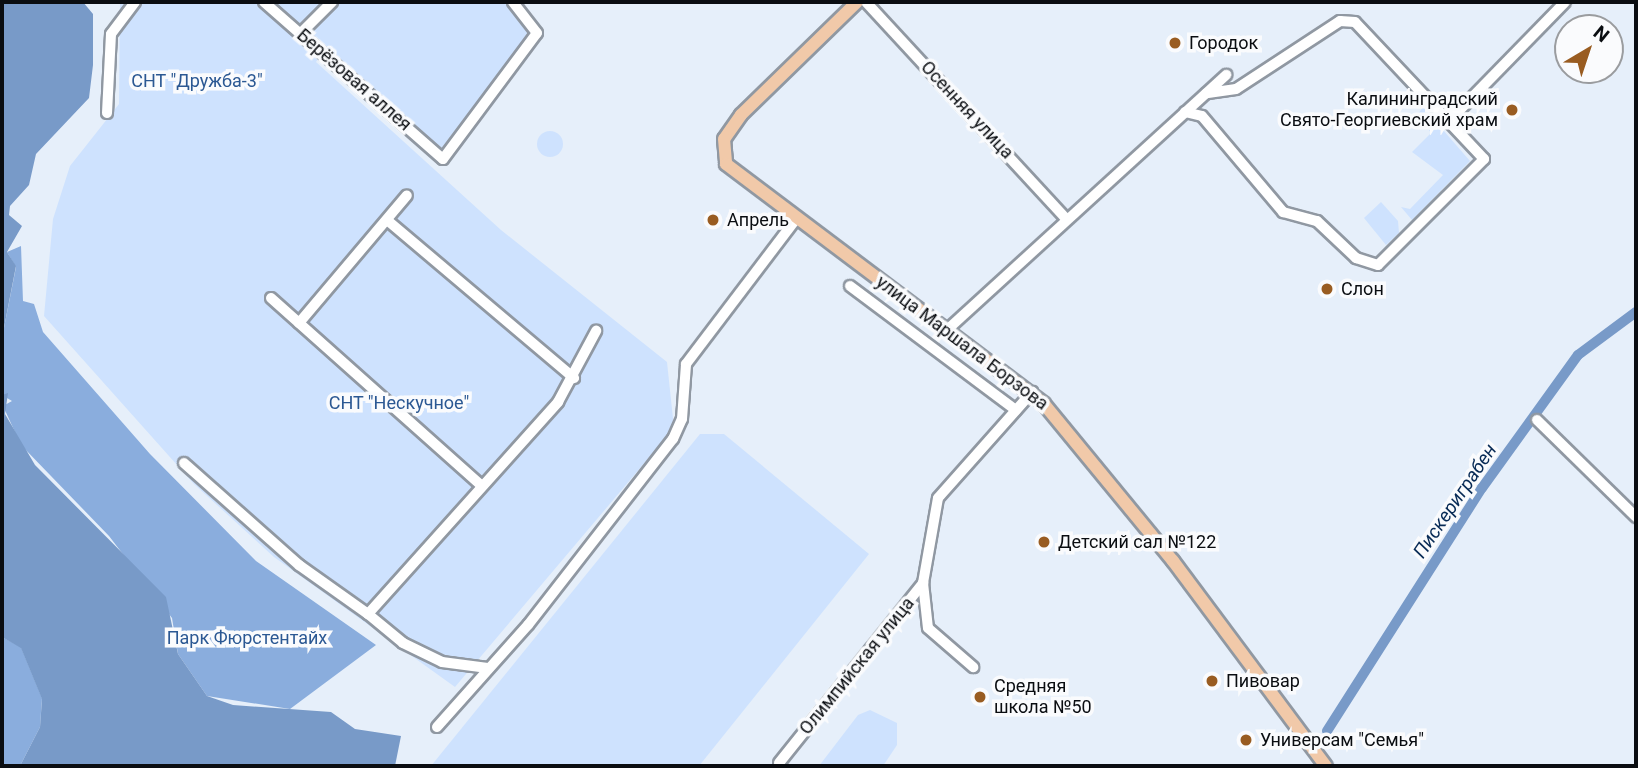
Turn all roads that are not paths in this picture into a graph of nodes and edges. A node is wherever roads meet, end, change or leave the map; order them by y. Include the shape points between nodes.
1 (135, 2) edge
2 (264, 2) edge
3 (332, 2) edge
4 (513, 2) edge
5 (857, 2) edge
6 (866, 2) edge
7 (1565, 2) edge
8 (301, 33) junction
9 (1226, 75) dead end
10 (1206, 93) junction
11 (1185, 112) junction
12 (107, 113) dead end
13 (1451, 118) junction
14 (407, 195) dead end
15 (387, 219) junction
16 (796, 219) junction
17 (1066, 219) junction
18 (849, 286) dead end
19 (271, 298) dead end
20 (299, 323) junction
21 (948, 329) junction
22 (596, 331) dead end
23 (574, 377) junction
24 (1032, 392) junction
25 (1016, 410) junction
26 (1536, 421) dead end
27 (184, 463) dead end
28 (481, 485) junction
29 (1636, 516) edge
30 (923, 583) junction
31 (368, 614) junction
32 (973, 667) dead end
33 (488, 668) junction
34 (437, 727) dead end
35 (779, 763) dead end
36 (1326, 766) edge

1 - 12 street via 111,34
2 - 8 street, Берёзовая аллея
3 - 8 street
4 - 8 street, Берёзовая аллея via 537,33 443,159
5 - 16 main road, улица Маршала Борзова via 741,115 724,139 726,164
6 - 17 street, Осенняя улица
7 - 13 street
9 - 10 street
10 - 11 street
10 - 13 street via 1236,89 1340,21 1355,22
11 - 13 street via 1202,116 1283,212 1317,221 1356,258 1378,265 1480,169 1482,151
11 - 17 street
14 - 15 street
15 - 20 street
15 - 23 street
16 - 21 main road, улица Маршала Борзова
16 - 33 street via 686,364 682,419 673,439
17 - 21 street
18 - 25 street
19 - 20 street
20 - 28 street
21 - 24 main road, улица Маршала Борзова
22 - 23 street
23 - 28 street
24 - 25 street, Олимпийская улица
24 - 36 main road, улица Маршала Борзова via 1077,437
25 - 30 street, Олимпийская улица via 938,498
26 - 29 street
27 - 31 street via 299,565
28 - 31 street
30 - 32 street via 928,628
30 - 35 street, Олимпийская улица
31 - 33 street via 403,643 442,662
33 - 34 street

